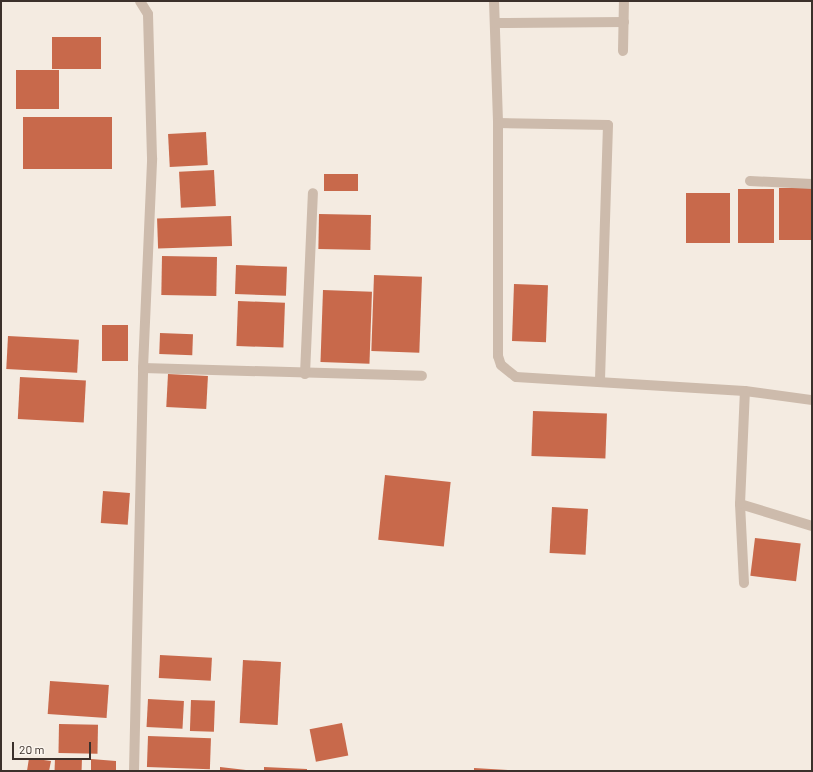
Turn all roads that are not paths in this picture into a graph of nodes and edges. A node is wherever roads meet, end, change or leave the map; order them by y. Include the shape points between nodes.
1 (140, 1) edge
2 (494, 1) edge
3 (624, 1) edge
4 (624, 22) junction
5 (495, 23) junction
6 (623, 51) dead end
7 (498, 123) junction
8 (750, 181) dead end
9 (812, 184) edge
10 (313, 193) dead end
11 (142, 368) junction
12 (306, 374) junction
13 (422, 376) dead end
14 (600, 380) junction
15 (745, 391) junction
16 (812, 400) edge
17 (740, 504) junction
18 (812, 526) edge
19 (744, 582) dead end
20 (134, 771) edge

1 - 11 street via 148,14 152,158
2 - 5 street
3 - 4 street
4 - 5 street
4 - 6 street
5 - 7 street
7 - 14 street via 498,356 501,365 516,377
7 - 14 street via 608,125
8 - 9 street
10 - 12 street
11 - 12 street
11 - 20 street
12 - 13 street
14 - 15 street
15 - 16 street
15 - 17 street
17 - 18 street
17 - 19 street

